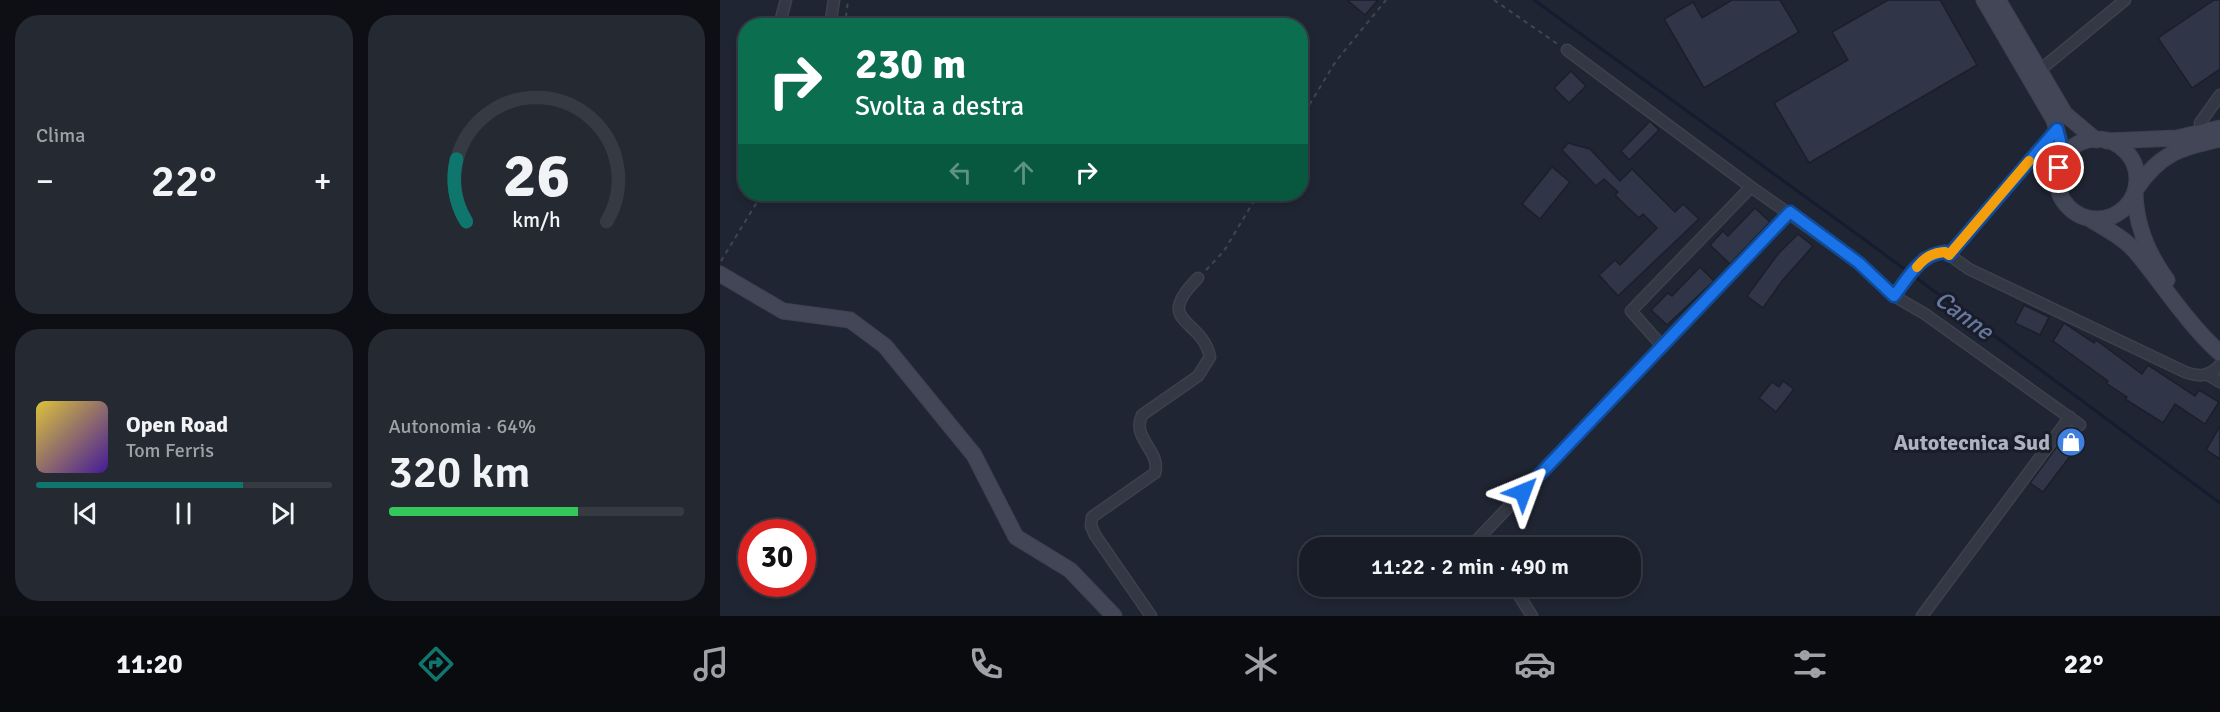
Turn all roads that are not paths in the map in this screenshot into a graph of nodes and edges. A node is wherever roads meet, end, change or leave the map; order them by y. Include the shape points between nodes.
1 (786, 0) edge
2 (834, 0) edge
3 (1984, 0) edge
4 (1998, 0) edge
5 (2125, 0) edge
6 (781, 18) edge
7 (831, 18) edge
8 (1567, 50) road end
9 (2040, 70) junction
10 (2220, 95) edge
11 (2220, 128) edge
12 (2057, 129) junction
13 (2203, 132) junction
14 (2220, 139) edge
15 (2102, 140) junction
16 (2064, 157) junction
17 (1751, 187) junction
18 (2135, 191) junction
19 (1790, 212) junction
20 (2087, 218) junction
21 (1949, 255) junction
22 (720, 274) edge
23 (1198, 278) road end
24 (1894, 296) junction
25 (2220, 341) edge
26 (1663, 347) junction
27 (2220, 353) edge
28 (2220, 365) edge
29 (2208, 375) junction
30 (2220, 382) edge
31 (2070, 417) junction
32 (2080, 424) dead end
33 (1480, 537) edge
34 (1521, 597) edge
35 (1114, 616) edge
36 (1151, 616) edge
37 (1532, 616) edge
38 (1922, 616) edge

1 - 6 street
2 - 7 street
3 - 12 street
4 - 9 street
5 - 9 street
8 - 17 street
9 - 15 street via 2065,114
10 - 13 street via 2200,123
11 - 13 street
12 - 16 street
12 - 21 street
13 - 15 street via 2176,138
14 - 18 street via 2179,149 2153,167
15 - 16 street via 2084,142
15 - 18 street via 2123,150 2134,165
16 - 20 street via 2059,168 2060,194 2071,209
17 - 19 street
17 - 26 street via 1631,311
18 - 20 street via 2129,203 2110,217
18 - 25 street via 2138,225 2145,245 2189,308
19 - 24 street via 1859,263
19 - 26 street
20 - 27 street via 2135,251 2182,314
21 - 24 street via 1945,252 1924,258
21 - 29 street via 1969,269 2185,372 2198,377
22 - 35 street via 783,311 850,320 885,346 974,455 1016,537 1070,570
23 - 36 street via 1181,294 1179,311 1208,348 1210,357 1198,376 1142,415 1138,433 1154,456 1155,473 1092,517 1095,536
24 - 31 street
26 - 33 street
28 - 29 street
29 - 30 street
31 - 32 street
31 - 38 street
34 - 37 street

